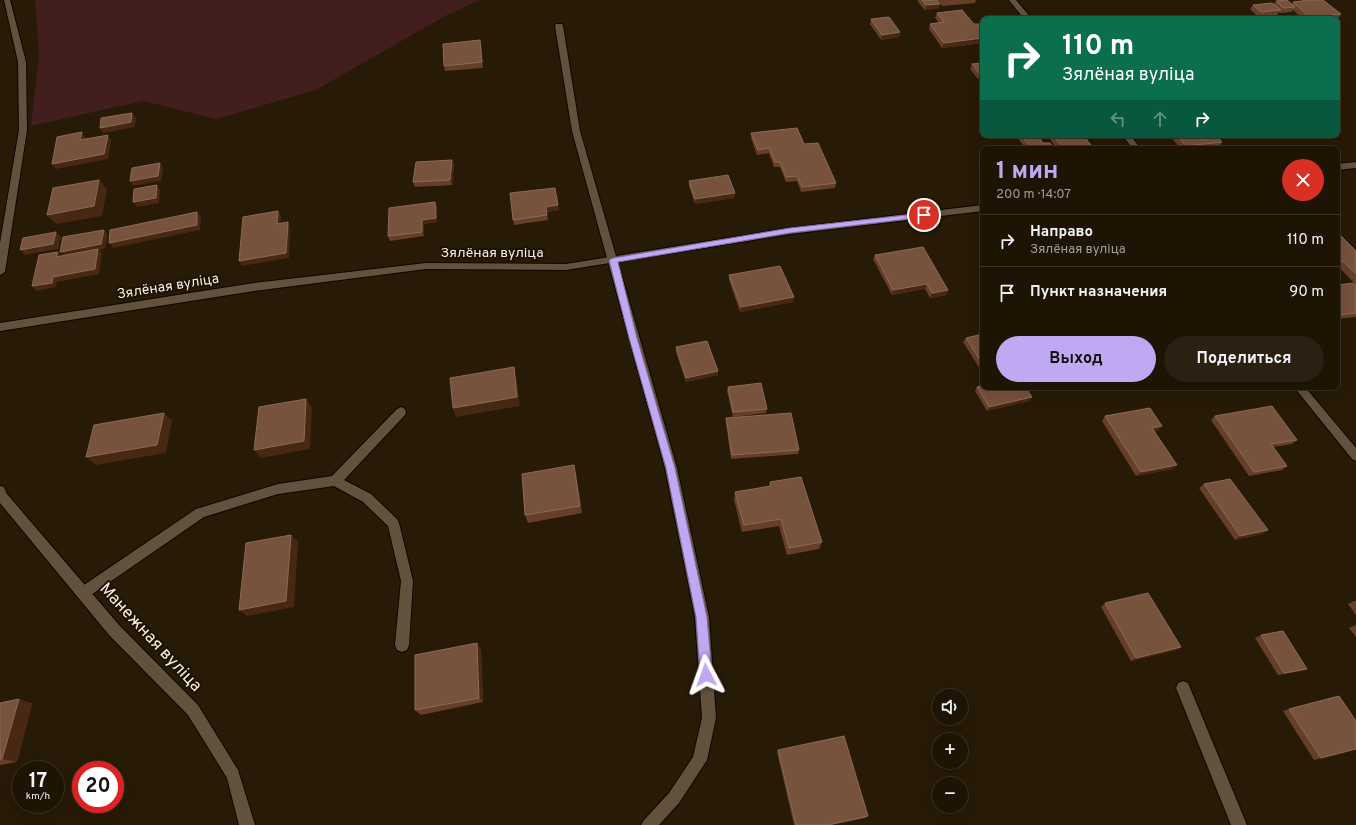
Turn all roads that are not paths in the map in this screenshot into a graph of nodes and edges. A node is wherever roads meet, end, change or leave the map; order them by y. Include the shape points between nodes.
1 (7, 0) edge
2 (1012, 0) edge
3 (1025, 16) edge
4 (560, 26) dead end
5 (1129, 138) edge
6 (1135, 146) edge
7 (1356, 165) edge
8 (1340, 167) edge
9 (980, 208) edge
10 (613, 260) junction
11 (0, 272) edge
12 (0, 327) edge
13 (1301, 390) edge
14 (401, 412) dead end
15 (1356, 456) edge
16 (335, 481) junction
17 (0, 491) edge
18 (83, 592) junction
19 (402, 645) dead end
20 (1183, 688) dead end
21 (247, 825) edge
22 (649, 825) edge
23 (1239, 825) edge

1 - 11 street via 22,62 23,130
2 - 3 street
4 - 10 street via 576,131
5 - 6 street
7 - 8 street
9 - 10 street, Зялёная вуліца via 790,231
10 - 12 street, Зялёная вуліца via 566,267 426,266 254,287
10 - 22 street via 672,476 702,617 709,718 700,760 674,798
13 - 15 street
14 - 16 street
16 - 18 street via 278,489 200,512
16 - 19 street via 368,498 393,523 407,581
17 - 18 street, Манежная вуліца via 2,497
18 - 21 street, Манежная вуліца via 114,630 194,710 233,775
20 - 23 street

